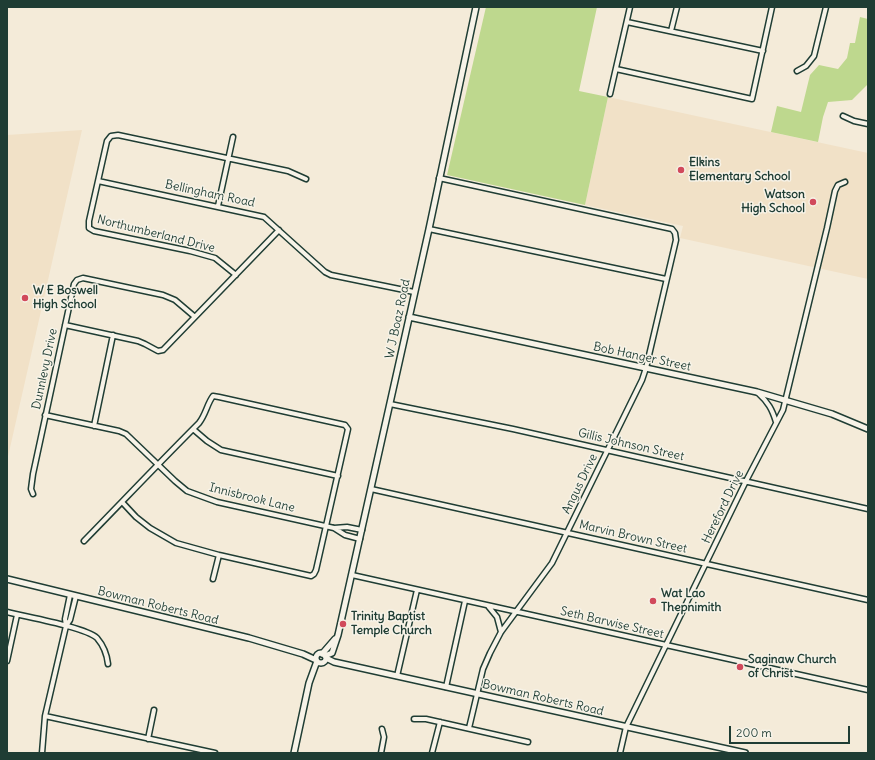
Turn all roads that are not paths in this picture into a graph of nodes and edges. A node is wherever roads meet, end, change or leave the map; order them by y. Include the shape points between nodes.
1 (476, 7) edge
2 (630, 7) edge
3 (676, 7) edge
4 (772, 7) edge
5 (826, 7) edge
6 (626, 22) junction
7 (671, 31) junction
8 (763, 51) junction
9 (616, 69) junction
10 (797, 71) dead end
11 (610, 94) dead end
12 (843, 116) dead end
13 (868, 124) edge
14 (232, 137) dead end
15 (228, 158) junction
16 (440, 178) junction
17 (306, 179) dead end
18 (98, 181) junction
19 (845, 182) dead end
20 (218, 206) junction
21 (429, 229) junction
22 (279, 230) junction
23 (236, 275) junction
24 (666, 279) junction
25 (414, 292) junction
26 (195, 317) junction
27 (409, 317) junction
28 (65, 325) junction
29 (113, 336) junction
30 (646, 368) junction
31 (757, 392) junction
32 (786, 400) junction
33 (390, 404) junction
34 (45, 415) junction
35 (776, 422) junction
36 (94, 426) junction
37 (868, 428) edge
38 (193, 429) junction
39 (607, 450) junction
40 (158, 465) junction
41 (338, 476) junction
42 (746, 481) junction
43 (371, 489) junction
44 (32, 494) dead end
45 (122, 502) junction
46 (868, 509) edge
47 (326, 526) junction
48 (334, 528) junction
49 (362, 530) junction
50 (567, 532) junction
51 (360, 538) junction
52 (84, 541) dead end
53 (219, 555) junction
54 (706, 564) junction
55 (352, 575) junction
56 (7, 579) edge
57 (214, 579) dead end
58 (417, 590) junction
59 (73, 596) junction
60 (868, 600) edge
61 (465, 601) junction
62 (488, 606) junction
63 (7, 612) edge
64 (516, 612) junction
65 (17, 615) junction
66 (66, 626) junction
67 (501, 632) junction
68 (666, 645) junction
69 (321, 659) junction
70 (7, 661) edge
71 (108, 664) dead end
72 (397, 676) junction
73 (446, 687) junction
74 (868, 690) edge
75 (477, 693) junction
76 (154, 710) dead end
77 (45, 716) junction
78 (414, 719) dead end
79 (440, 722) junction
80 (626, 727) junction
81 (469, 728) junction
82 (382, 729) dead end
83 (148, 739) junction
84 (528, 742) dead end
85 (42, 753) edge
86 (215, 753) edge
87 (295, 753) edge
88 (382, 753) edge
89 (432, 753) edge
90 (620, 753) edge
91 (745, 753) edge

1 - 16 street, W J Boaz Road
2 - 6 street
3 - 7 street
4 - 8 street
5 - 10 street via 814,56 806,66
6 - 7 street
6 - 9 street
7 - 8 street
8 - 9 street via 752,99
9 - 11 street
12 - 13 street
14 - 15 street
15 - 17 street via 288,171
15 - 18 street, Northumberland Drive via 118,135 111,136 107,141
15 - 20 street
16 - 21 street, W J Boaz Road
16 - 24 street, Angus Drive via 672,230 675,233 674,246
18 - 20 street, Bellingham Road
18 - 23 street, Northumberland Drive via 89,228 215,258
19 - 32 street, Hereford Drive via 838,185 835,192
20 - 22 street, Bellingham Road via 264,217
21 - 24 street
21 - 25 street, W J Boaz Road
22 - 23 street
22 - 25 street, Bellingham Road via 331,275
23 - 26 street
24 - 30 street, Angus Drive
25 - 27 street, W J Boaz Road
26 - 28 street, Dunnlevy Drive via 175,300 83,278 74,284
26 - 29 street via 163,350 158,351 145,344
27 - 30 street, Bob Hanger Street
27 - 33 street, W J Boaz Road
28 - 29 street
28 - 34 street, Dunnlevy Drive
29 - 36 street
30 - 31 street, Bob Hanger Street
30 - 39 street, Angus Drive
31 - 32 street, Bob Hanger Street
31 - 35 street via 768,402
32 - 35 street, Hereford Drive
32 - 37 street, Bob Hanger Street
33 - 39 street, Gillis Johnson Street
33 - 43 street, W J Boaz Road
34 - 36 street, Innisbrook Lane
34 - 44 street, Dunnlevy Drive via 31,483
35 - 42 street, Hereford Drive
36 - 40 street, Innisbrook Lane via 126,434
38 - 40 street
38 - 41 street via 221,450
38 - 41 street via 204,417 213,396 347,426 348,434
39 - 42 street, Gillis Johnson Street
39 - 50 street, Angus Drive
40 - 45 street
40 - 47 street, Innisbrook Lane via 175,481 203,498
41 - 47 street
42 - 46 street, Gillis Johnson Street
42 - 54 street, Hereford Drive
43 - 49 street, W J Boaz Road
43 - 50 street, Marvin Brown Street
45 - 52 street
45 - 53 street via 136,517 176,543
47 - 48 street, Innisbrook Lane
47 - 53 street via 314,574 308,575
48 - 49 street, Innisbrook Lane
48 - 51 street, Innisbrook Lane via 346,535
49 - 51 street, W J Boaz Road
50 - 54 street, Marvin Brown Street
50 - 64 street, Angus Drive via 548,569
51 - 55 street, W J Boaz Road
53 - 57 street
54 - 60 street, Marvin Brown Street
54 - 68 street, Hereford Drive
55 - 58 street, Seth Barwise Street
55 - 69 street, W J Boaz Road via 338,635
56 - 59 street, Bowman Roberts Road
58 - 61 street, Seth Barwise Street
58 - 72 street
59 - 66 street via 70,620
59 - 69 street, Bowman Roberts Road via 249,638
61 - 62 street, Seth Barwise Street
61 - 73 street
62 - 64 street, Seth Barwise Street
62 - 67 street via 497,617
63 - 65 street
64 - 67 street, Angus Drive
64 - 68 street, Seth Barwise Street
65 - 66 street
65 - 70 street
66 - 71 street via 96,638 104,648
66 - 77 street
67 - 75 street, Angus Drive via 490,653
68 - 74 street, Seth Barwise Street
68 - 80 street, Hereford Drive
69 - 72 street, Bowman Roberts Road
69 - 87 street, W J Boaz Road via 309,683
72 - 73 street, Bowman Roberts Road
73 - 75 street, Bowman Roberts Road
75 - 80 street, Bowman Roberts Road
75 - 81 street, Angus Drive
76 - 83 street
77 - 83 street
77 - 85 street
78 - 79 street
79 - 81 street
79 - 89 street
80 - 90 street, Hereford Drive
80 - 91 street, Bowman Roberts Road
81 - 84 street
82 - 88 street
83 - 86 street

